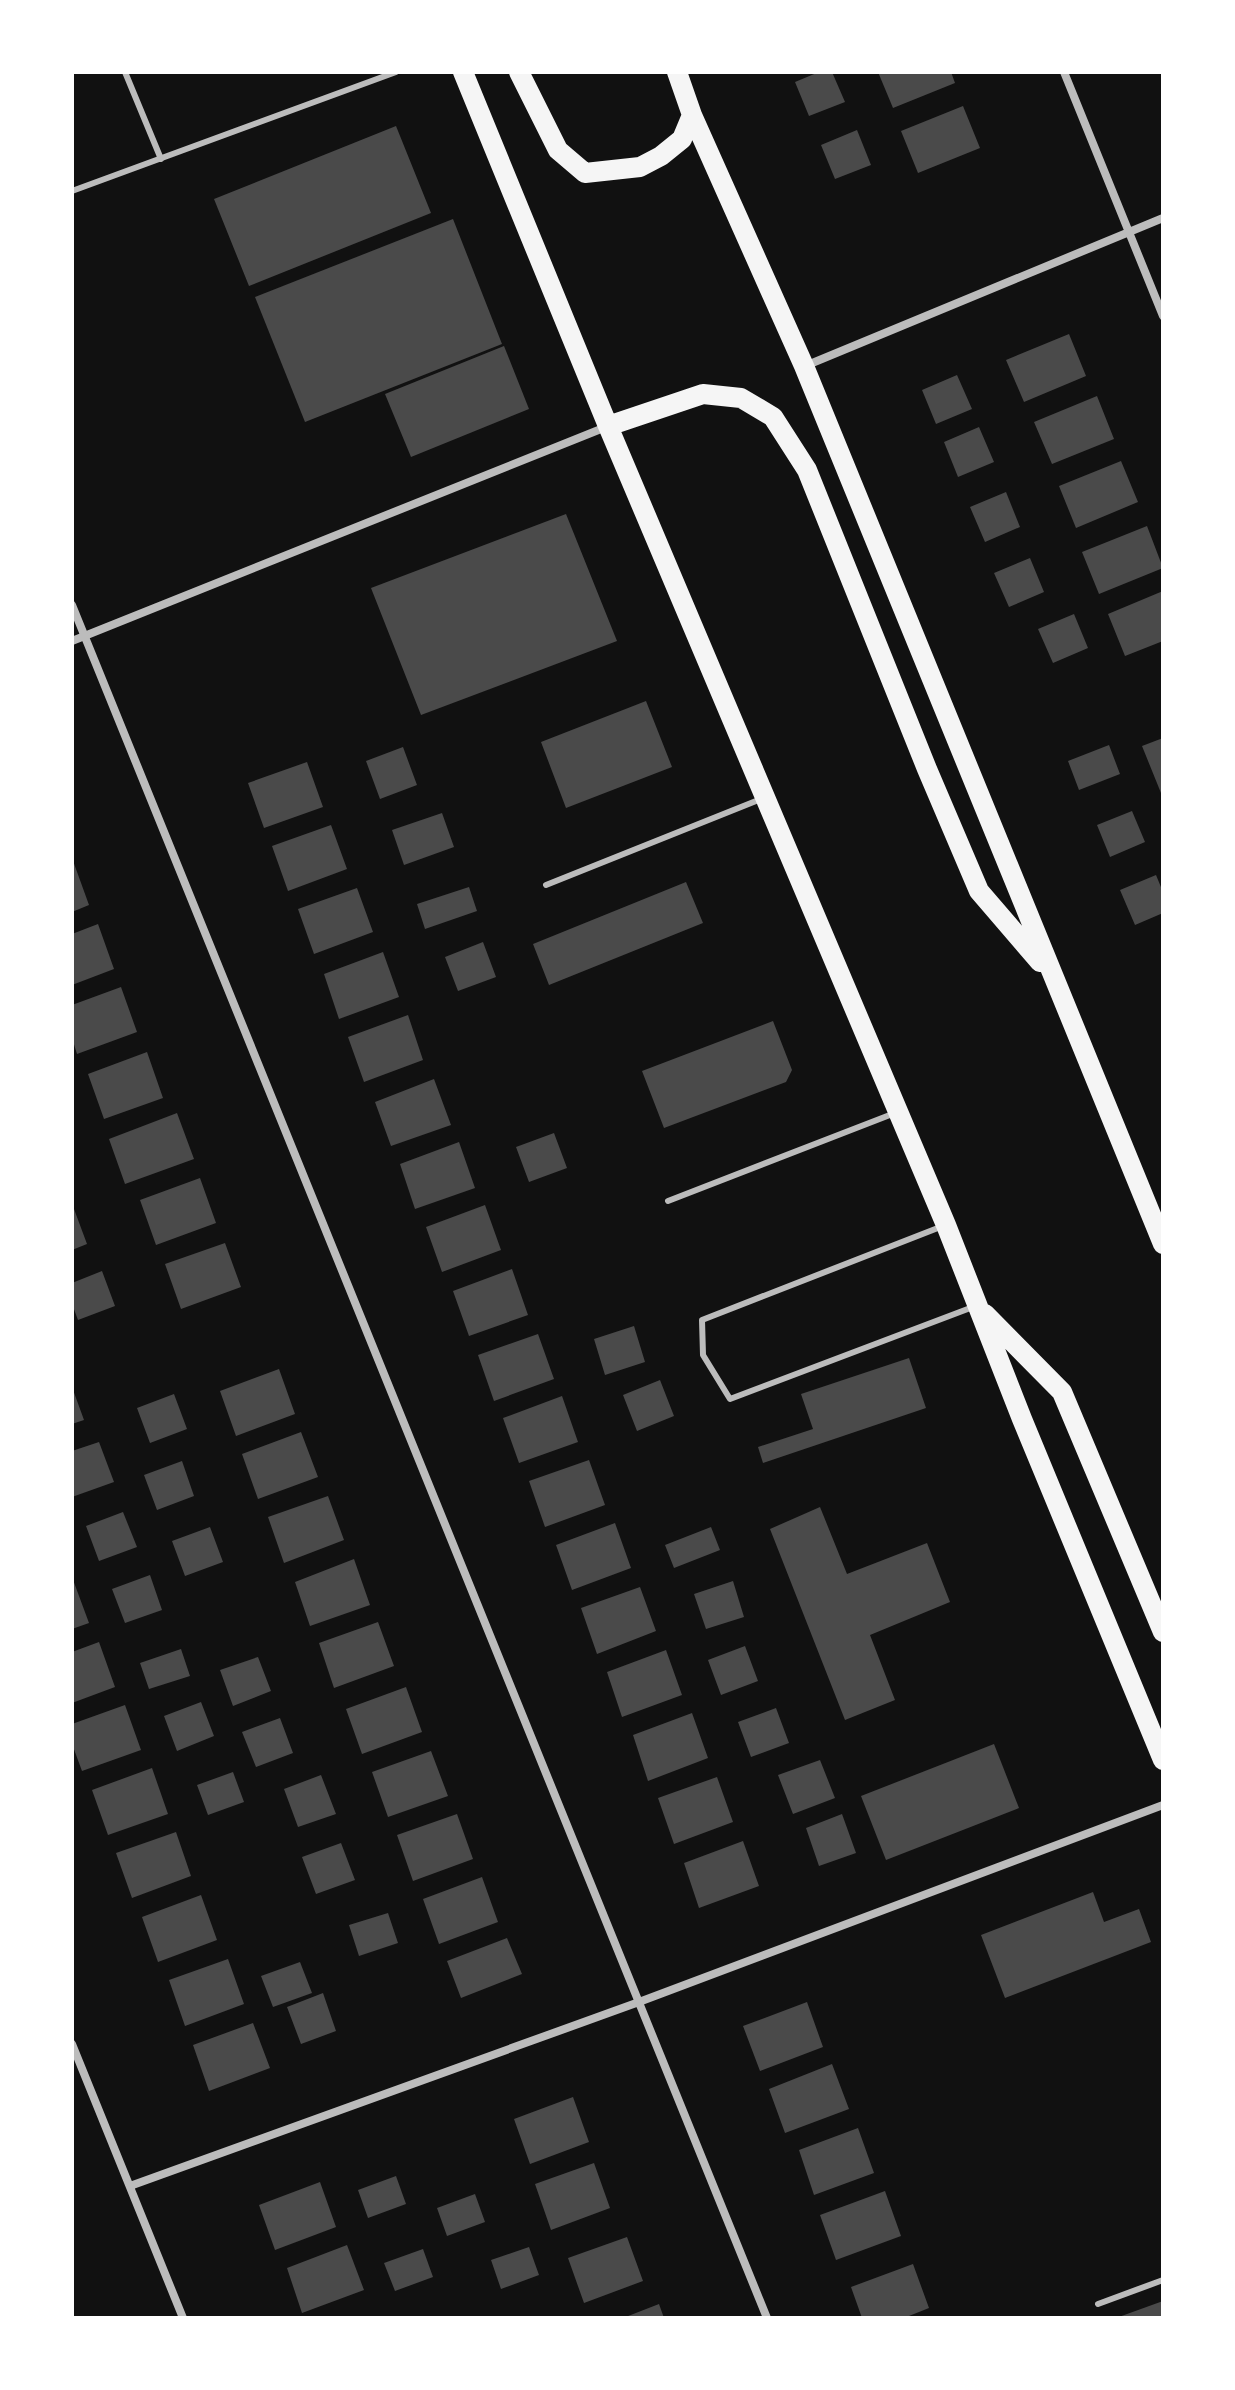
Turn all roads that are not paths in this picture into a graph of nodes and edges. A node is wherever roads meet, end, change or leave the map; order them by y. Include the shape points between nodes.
1 (125, 72) edge
2 (396, 72) edge
3 (463, 72) edge
4 (519, 72) edge
5 (677, 72) edge
6 (1064, 72) edge
7 (371, 76) edge
8 (692, 115) junction
9 (161, 159) junction
10 (72, 191) edge
11 (1163, 218) edge
12 (1129, 232) junction
13 (1163, 316) edge
14 (804, 366) junction
15 (608, 426) junction
16 (72, 605) edge
17 (85, 637) junction
18 (72, 641) edge
19 (765, 798) junction
20 (546, 885) dead end
21 (1053, 977) junction
22 (898, 1112) junction
23 (668, 1201) dead end
24 (946, 1225) junction
25 (1163, 1244) edge
26 (977, 1305) junction
27 (1163, 1632) edge
28 (1163, 1760) edge
29 (1163, 1805) edge
30 (639, 2002) junction
31 (72, 2044) edge
32 (130, 2186) junction
33 (1163, 2280) edge
34 (1098, 2304) dead end
35 (183, 2318) edge
36 (767, 2318) edge

1 - 9 lane
2 - 7 lane
3 - 15 main road
4 - 8 main road via 558,150 585,173 640,167 661,156 682,139
5 - 8 main road
6 - 12 street
7 - 9 lane
8 - 14 main road
9 - 10 lane
11 - 12 street
12 - 13 street
12 - 14 street
14 - 21 main road
15 - 17 street
15 - 19 main road
15 - 21 main road via 703,394 741,398 773,417 807,470 979,891
16 - 17 street
17 - 18 street
17 - 30 street
19 - 20 lane
19 - 22 main road
21 - 25 main road
22 - 23 lane
22 - 24 main road
24 - 26 main road
24 - 26 lane via 702,1320 703,1355 730,1399
26 - 27 main road via 1062,1392
26 - 28 main road
29 - 30 street
30 - 32 street
30 - 36 street
31 - 32 street
32 - 35 street
33 - 34 lane

